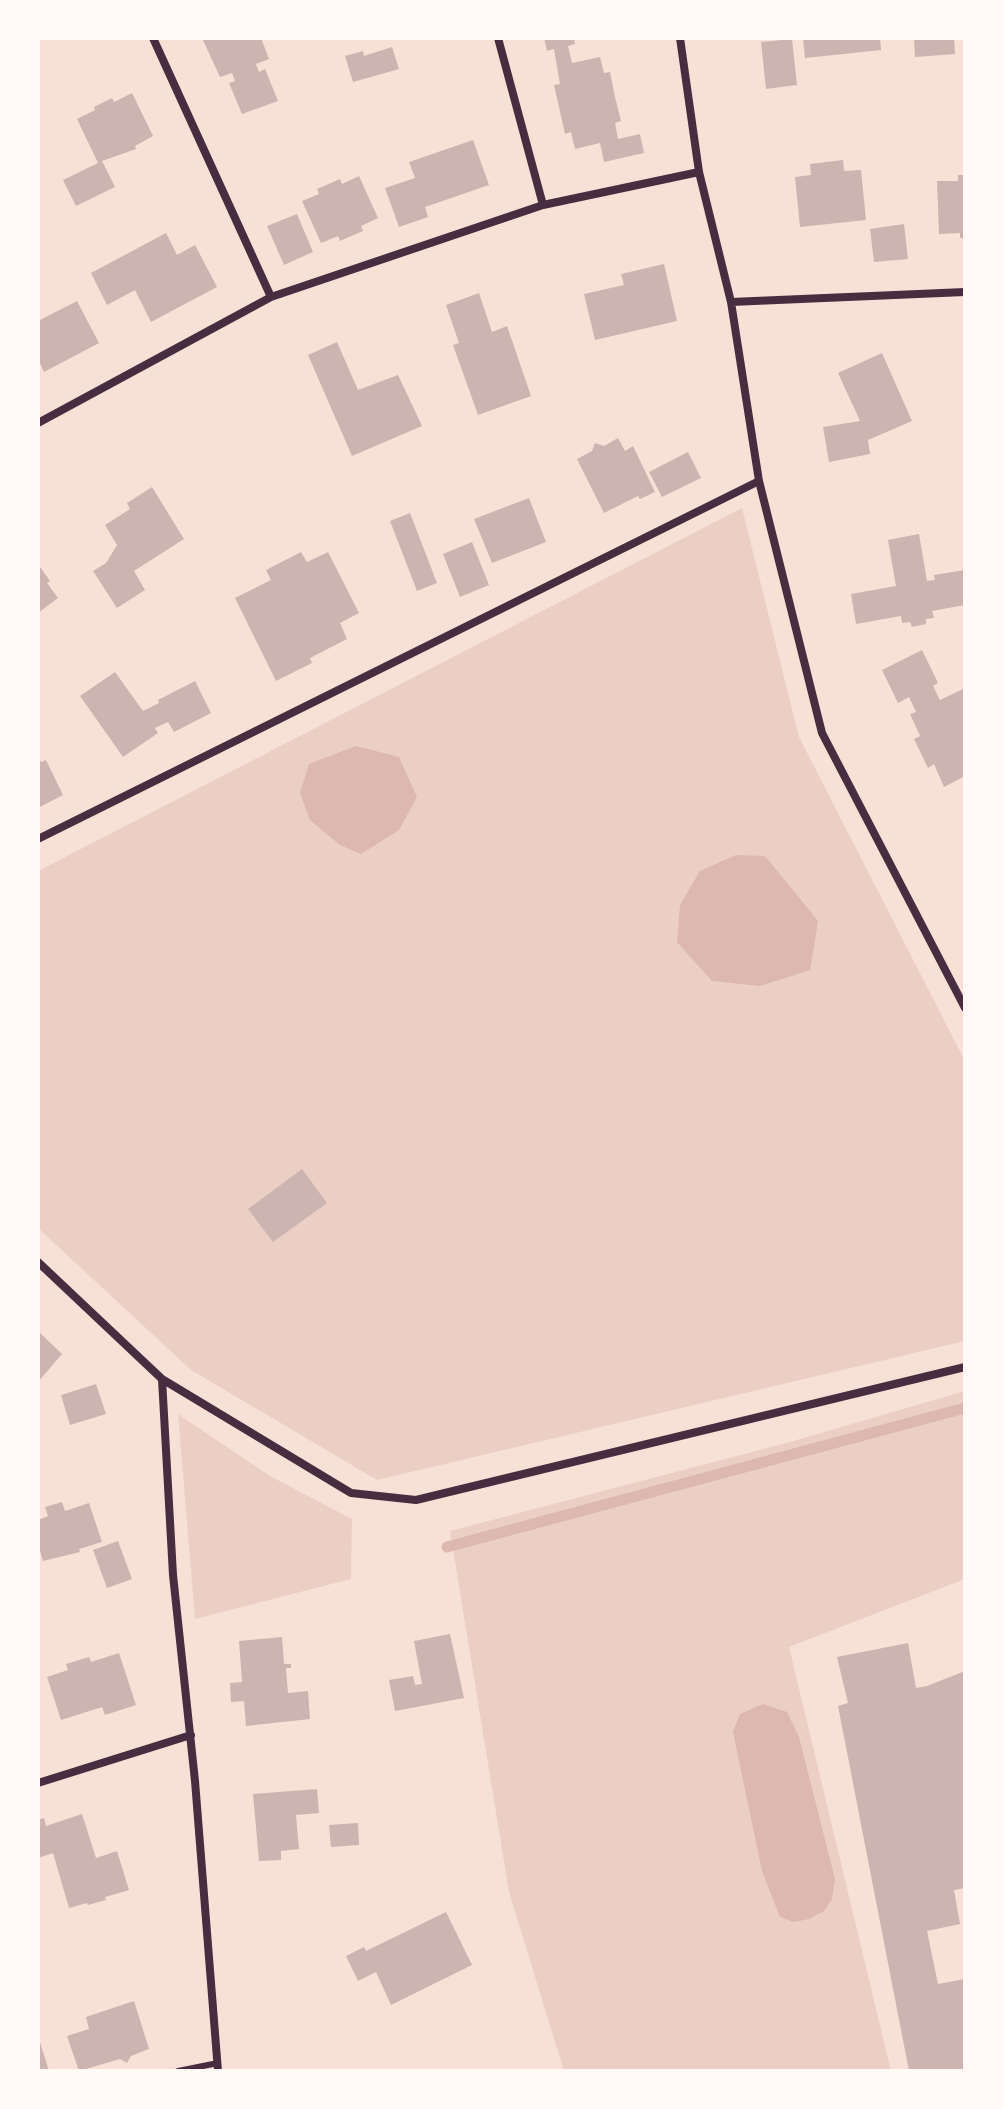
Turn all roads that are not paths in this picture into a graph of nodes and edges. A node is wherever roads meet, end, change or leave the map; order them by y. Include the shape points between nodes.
1 (153, 38) edge
2 (498, 38) edge
3 (680, 38) edge
4 (699, 172) junction
5 (543, 205) junction
6 (965, 292) edge
7 (271, 297) junction
8 (731, 302) junction
9 (38, 423) edge
10 (759, 481) junction
11 (38, 839) edge
12 (962, 994) edge
13 (965, 1008) edge
14 (38, 1262) edge
15 (965, 1367) edge
16 (162, 1379) junction
17 (191, 1735) junction
18 (38, 1783) edge
19 (218, 2067) edge
20 (178, 2071) edge

1 - 7 street
2 - 5 street
3 - 4 street
4 - 5 street
4 - 8 street
5 - 7 street
6 - 8 street
7 - 9 street
8 - 10 street
10 - 11 street
10 - 12 street via 822,733
12 - 13 street
14 - 16 street
15 - 16 street via 416,1500 351,1493
16 - 17 street via 173,1575
17 - 18 street
17 - 19 street
19 - 20 lane

